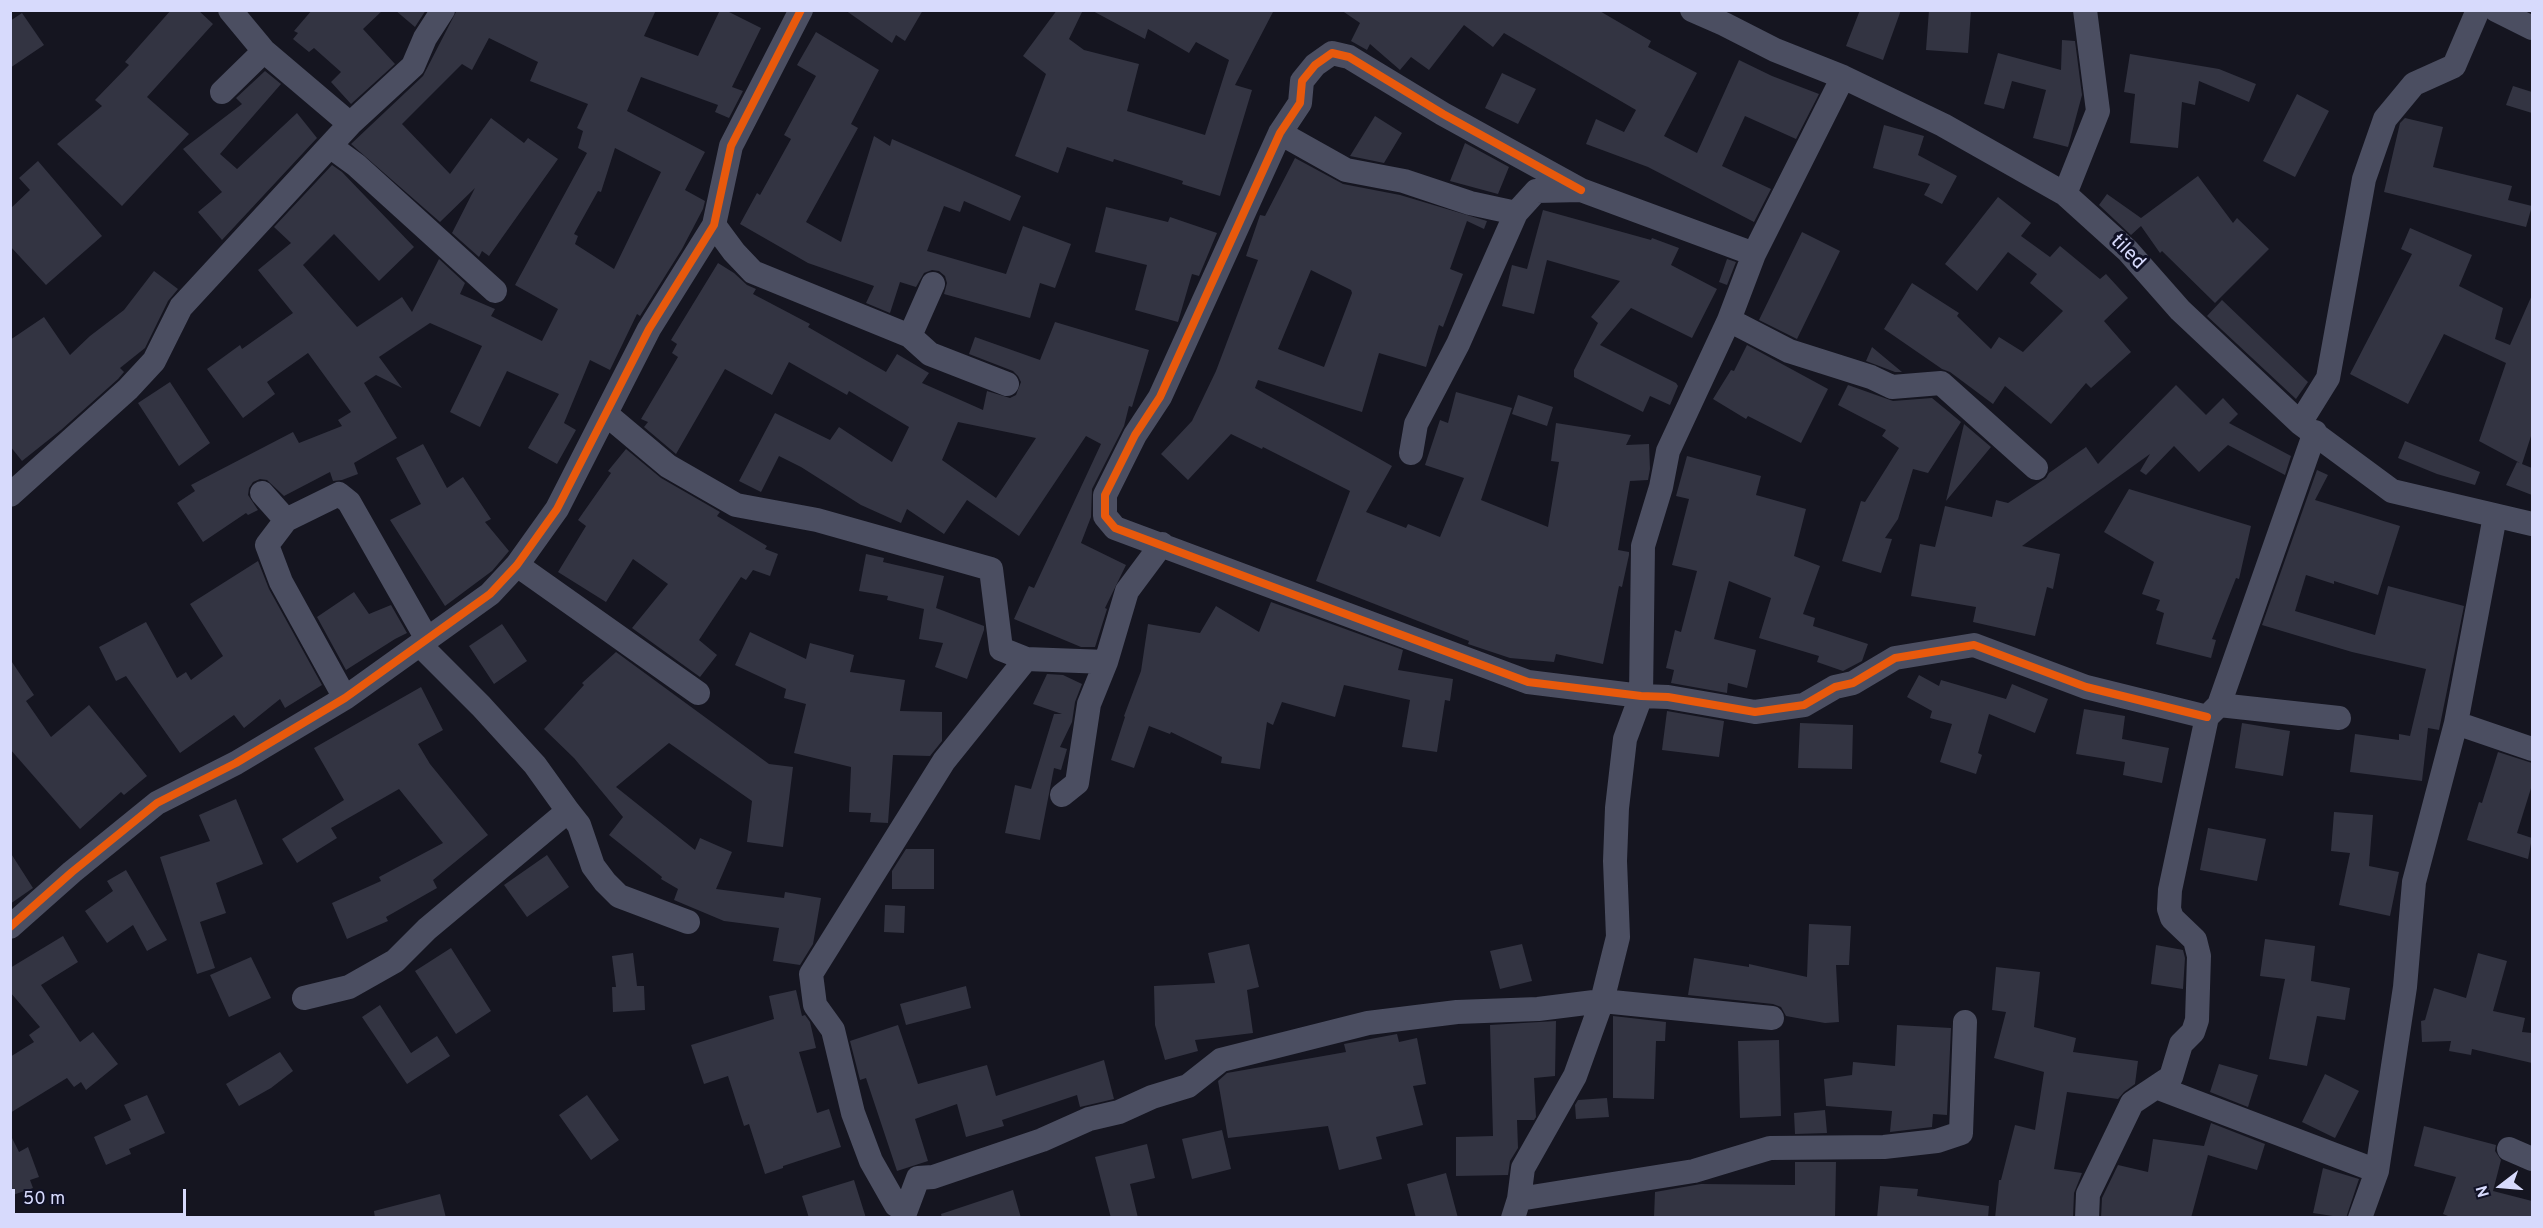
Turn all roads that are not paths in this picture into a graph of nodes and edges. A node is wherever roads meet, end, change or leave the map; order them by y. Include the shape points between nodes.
1 (230, 10) edge
2 (443, 10) edge
3 (801, 10) edge
4 (1692, 10) edge
5 (2085, 10) edge
6 (2478, 10) edge
7 (2496, 10) edge
8 (2532, 28) edge
9 (264, 51) junction
10 (1843, 77) junction
11 (222, 92) dead end
12 (350, 124) junction
13 (1280, 133) junction
14 (330, 146) junction
15 (1581, 190) junction
16 (2066, 194) junction
17 (1516, 213) junction
18 (714, 225) junction
19 (1754, 254) junction
20 (933, 284) dead end
21 (495, 291) dead end
22 (1729, 320) junction
23 (910, 336) junction
24 (1007, 384) dead end
25 (606, 414) junction
26 (2307, 428) junction
27 (1411, 453) dead end
28 (2036, 468) dead end
29 (262, 493) dead end
30 (10, 495) edge
31 (2495, 516) junction
32 (286, 520) junction
33 (2532, 524) edge
34 (1162, 544) junction
35 (517, 565) junction
36 (424, 642) junction
37 (1026, 659) junction
38 (1106, 662) junction
39 (698, 693) dead end
40 (1641, 696) junction
41 (345, 698) junction
42 (2213, 711) junction
43 (2339, 718) dead end
44 (2456, 723) junction
45 (2532, 749) edge
46 (1062, 795) dead end
47 (568, 811) junction
48 (688, 922) dead end
49 (10, 927) edge
50 (303, 998) dead end
51 (1602, 1002) junction
52 (1772, 1018) dead end
53 (1965, 1023) dead end
54 (2156, 1087) junction
55 (2509, 1149) dead end
56 (2532, 1159) edge
57 (2377, 1171) junction
58 (1516, 1208) edge
59 (892, 1214) edge
60 (2087, 1218) edge
61 (2360, 1218) edge

1 - 9 street
2 - 12 street via 413,66
3 - 18 street via 730,146
4 - 10 street, tiled
5 - 16 street via 2098,111
6 - 26 street via 2454,66 2414,84 2385,119 2364,179 2328,378
7 - 8 street
9 - 11 street
9 - 12 street
10 - 16 street, tiled via 1943,125
10 - 19 street
12 - 14 street
13 - 15 street via 1300,103 1302,81 1332,53 1349,57
13 - 17 street via 1346,170 1404,181 1470,203
13 - 34 street via 1160,398 1135,435 1105,495 1105,516 1115,528
14 - 21 street
14 - 30 street via 181,307 154,361
15 - 17 street via 1536,191
15 - 19 street
16 - 26 street, tiled via 2128,251 2180,310
17 - 27 street via 1458,344 1416,424
18 - 23 street via 753,272
18 - 25 street via 649,329
19 - 22 street
20 - 23 street
22 - 28 street via 1789,351 1871,376 1892,387 1941,383
22 - 40 street via 1668,451 1643,546
23 - 24 street via 930,354
25 - 35 street via 557,509
25 - 37 street via 668,466 736,506 817,520 991,569 1001,649
26 - 31 street, tiled via 2392,491
26 - 42 street
29 - 32 street
31 - 33 street, tiled
31 - 44 street
32 - 36 street via 339,494 349,502
32 - 41 street via 267,545 281,582
34 - 38 street via 1126,591
34 - 40 street via 1312,604 1528,682
35 - 36 street via 490,594
35 - 39 street
36 - 41 street
36 - 47 street via 535,765
37 - 38 street
37 - 59 street via 944,761 812,974 815,1005 833,1030 853,1113
38 - 46 street via 1089,704 1077,783
40 - 42 street via 1755,712 1804,705 1895,658 1974,645 2086,687
40 - 51 street via 1625,739 1615,861 1618,937
41 - 49 street via 236,763 157,803
42 - 43 street
42 - 54 street via 2170,890 2169,909 2172,918 2195,940 2199,956 2197,1020 2193,1032 2181,1044 2170,1077
44 - 45 street
44 - 57 street via 2414,882 2404,987
47 - 48 street via 579,825 593,866 619,896
47 - 50 street via 427,929 395,961 349,987
51 - 52 street
51 - 58 street via 1575,1076 1523,1168
51 - 59 street via 1457,1012 1368,1023 1221,1060 1188,1086 1089,1119 1052,1137 933,1177 918,1178
53 - 58 street via 1961,1133 1937,1141 1884,1147 1770,1148 1694,1171
54 - 57 street
54 - 60 street via 2132,1103 2088,1194
55 - 56 street
57 - 61 street

